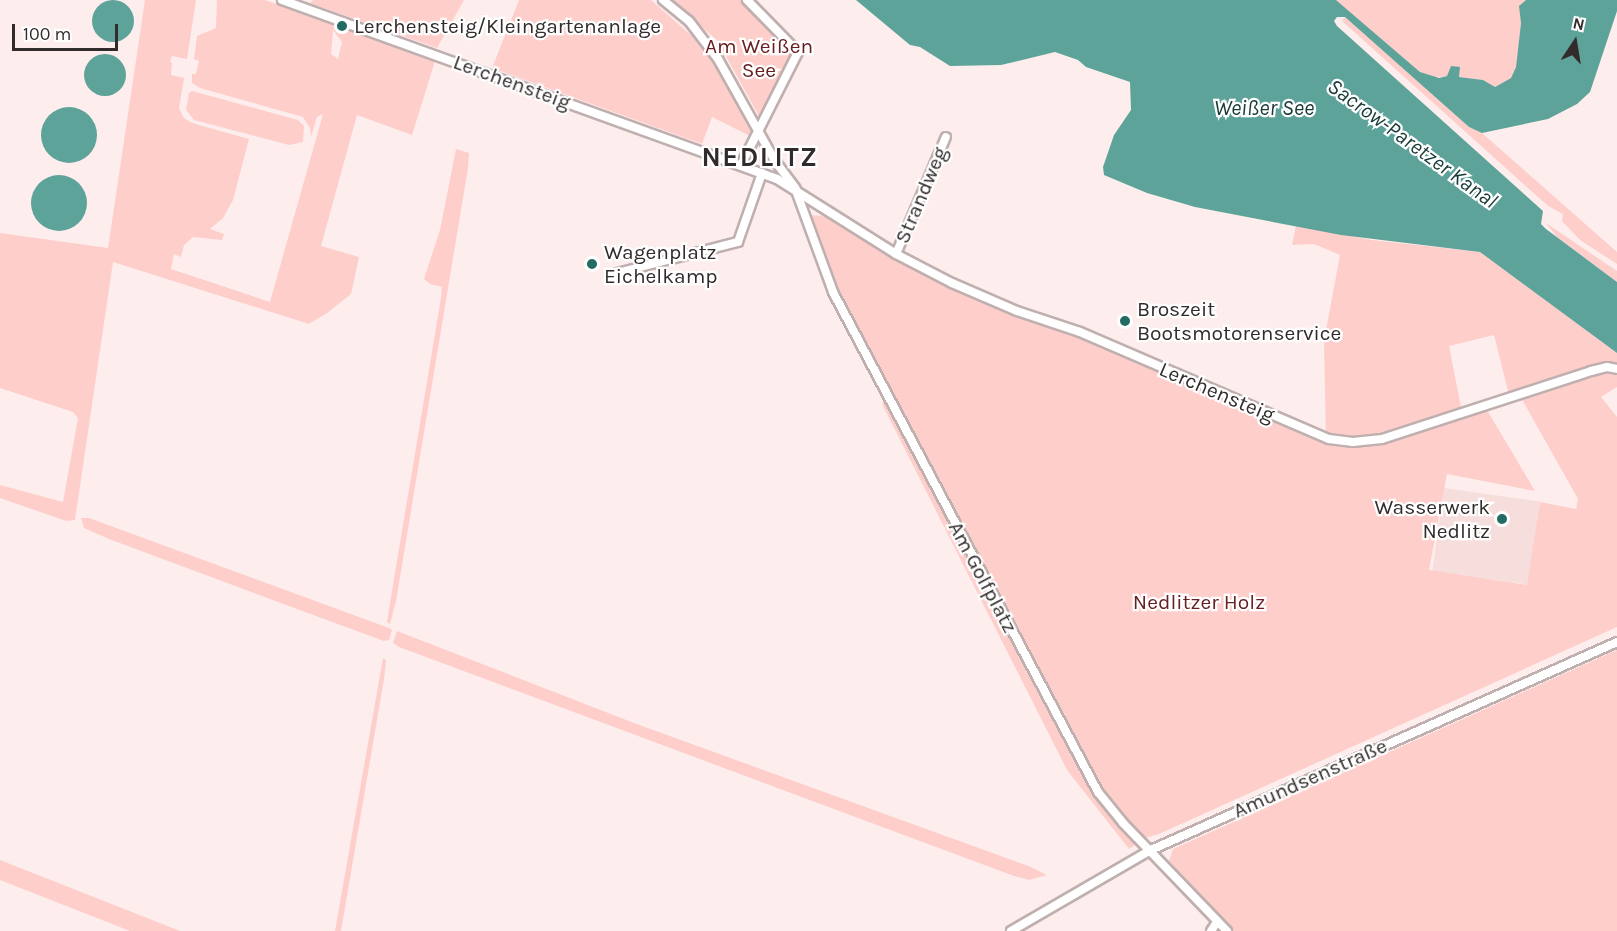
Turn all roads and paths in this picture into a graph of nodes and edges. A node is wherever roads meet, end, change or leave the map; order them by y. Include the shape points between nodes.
1 (282, 0) edge
2 (663, 0) edge
3 (747, 0) edge
4 (758, 127) junction
5 (946, 137) dead end
6 (741, 165) junction
7 (762, 173) junction
8 (795, 188) junction
9 (896, 254) junction
10 (617, 273) dead end
11 (1617, 369) edge
12 (1617, 642) edge
13 (1151, 850) junction
14 (1217, 922) junction
15 (1011, 931) edge
16 (1211, 931) edge
17 (1227, 931) edge

1 - 6 street, Lerchensteig
2 - 4 street via 701,36
3 - 4 street via 798,52
4 - 6 street
4 - 8 street via 775,161
5 - 9 street, Strandweg
6 - 7 street, Lerchensteig
7 - 8 street, Lerchensteig
7 - 10 street via 738,242
8 - 9 street, Lerchensteig
8 - 13 street, Am Golfplatz via 832,292 1093,781 1123,823
9 - 11 street, Lerchensteig via 1017,311 1080,332 1227,398 1340,441 1382,439 1591,371
12 - 13 street, Amundsenstraße
13 - 14 street, Am Golfplatz
13 - 15 street, Amundsenstraße
14 - 16 street
14 - 17 street, Am Golfplatz

